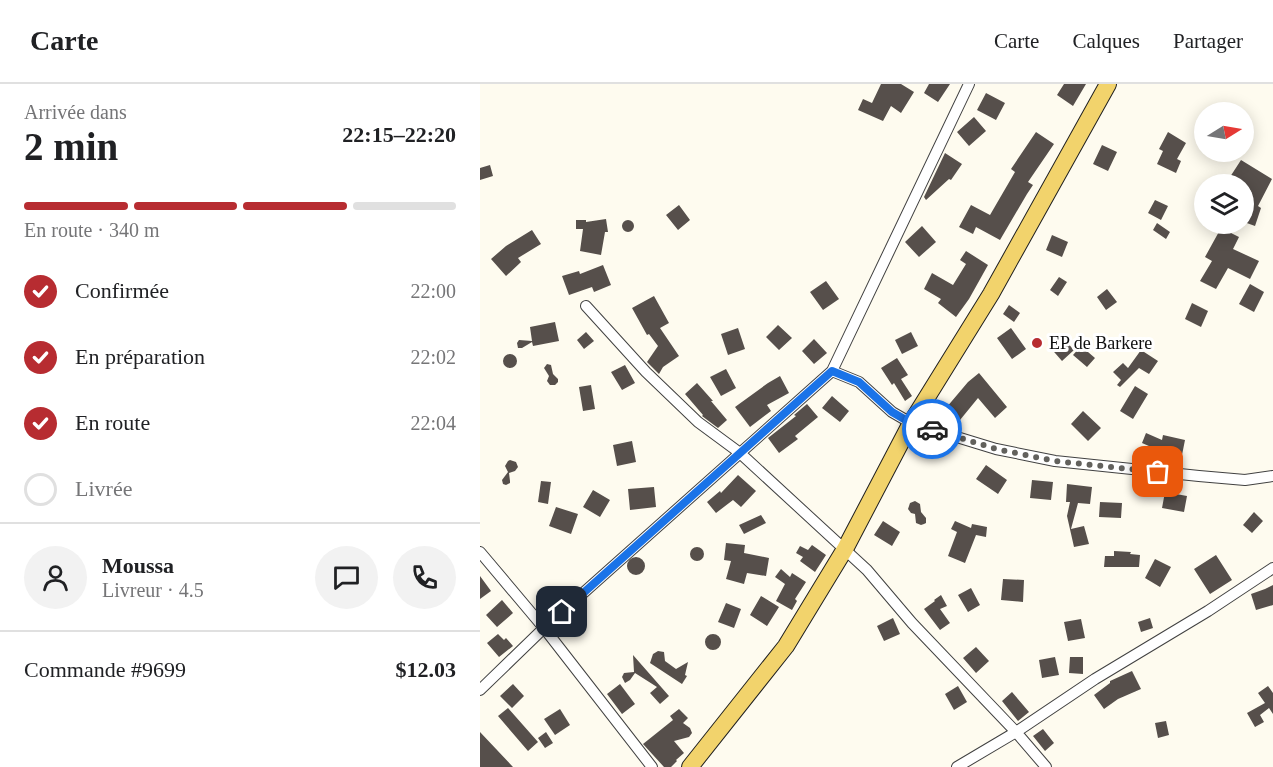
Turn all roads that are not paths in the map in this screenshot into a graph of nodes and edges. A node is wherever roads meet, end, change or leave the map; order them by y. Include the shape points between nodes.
1 (969, 84) edge
2 (1108, 84) edge
3 (586, 306) dead end
4 (832, 371) junction
5 (911, 423) junction
6 (740, 453) junction
7 (1273, 476) edge
8 (845, 549) junction
9 (480, 552) edge
10 (1273, 568) edge
11 (544, 628) junction
12 (480, 690) edge
13 (1016, 732) junction
14 (652, 767) edge
15 (690, 767) edge
16 (957, 767) edge
17 (1046, 767) edge

1 - 4 street
2 - 5 main road via 991,294
3 - 6 street via 698,422
4 - 5 street via 859,382 892,412
4 - 6 street
5 - 7 street via 996,449 1055,461 1245,480
5 - 8 main road
6 - 8 street
6 - 11 street
8 - 13 street
8 - 15 main road via 786,646
9 - 11 street
10 - 13 street
11 - 12 street
11 - 14 street
13 - 16 street
13 - 17 street

